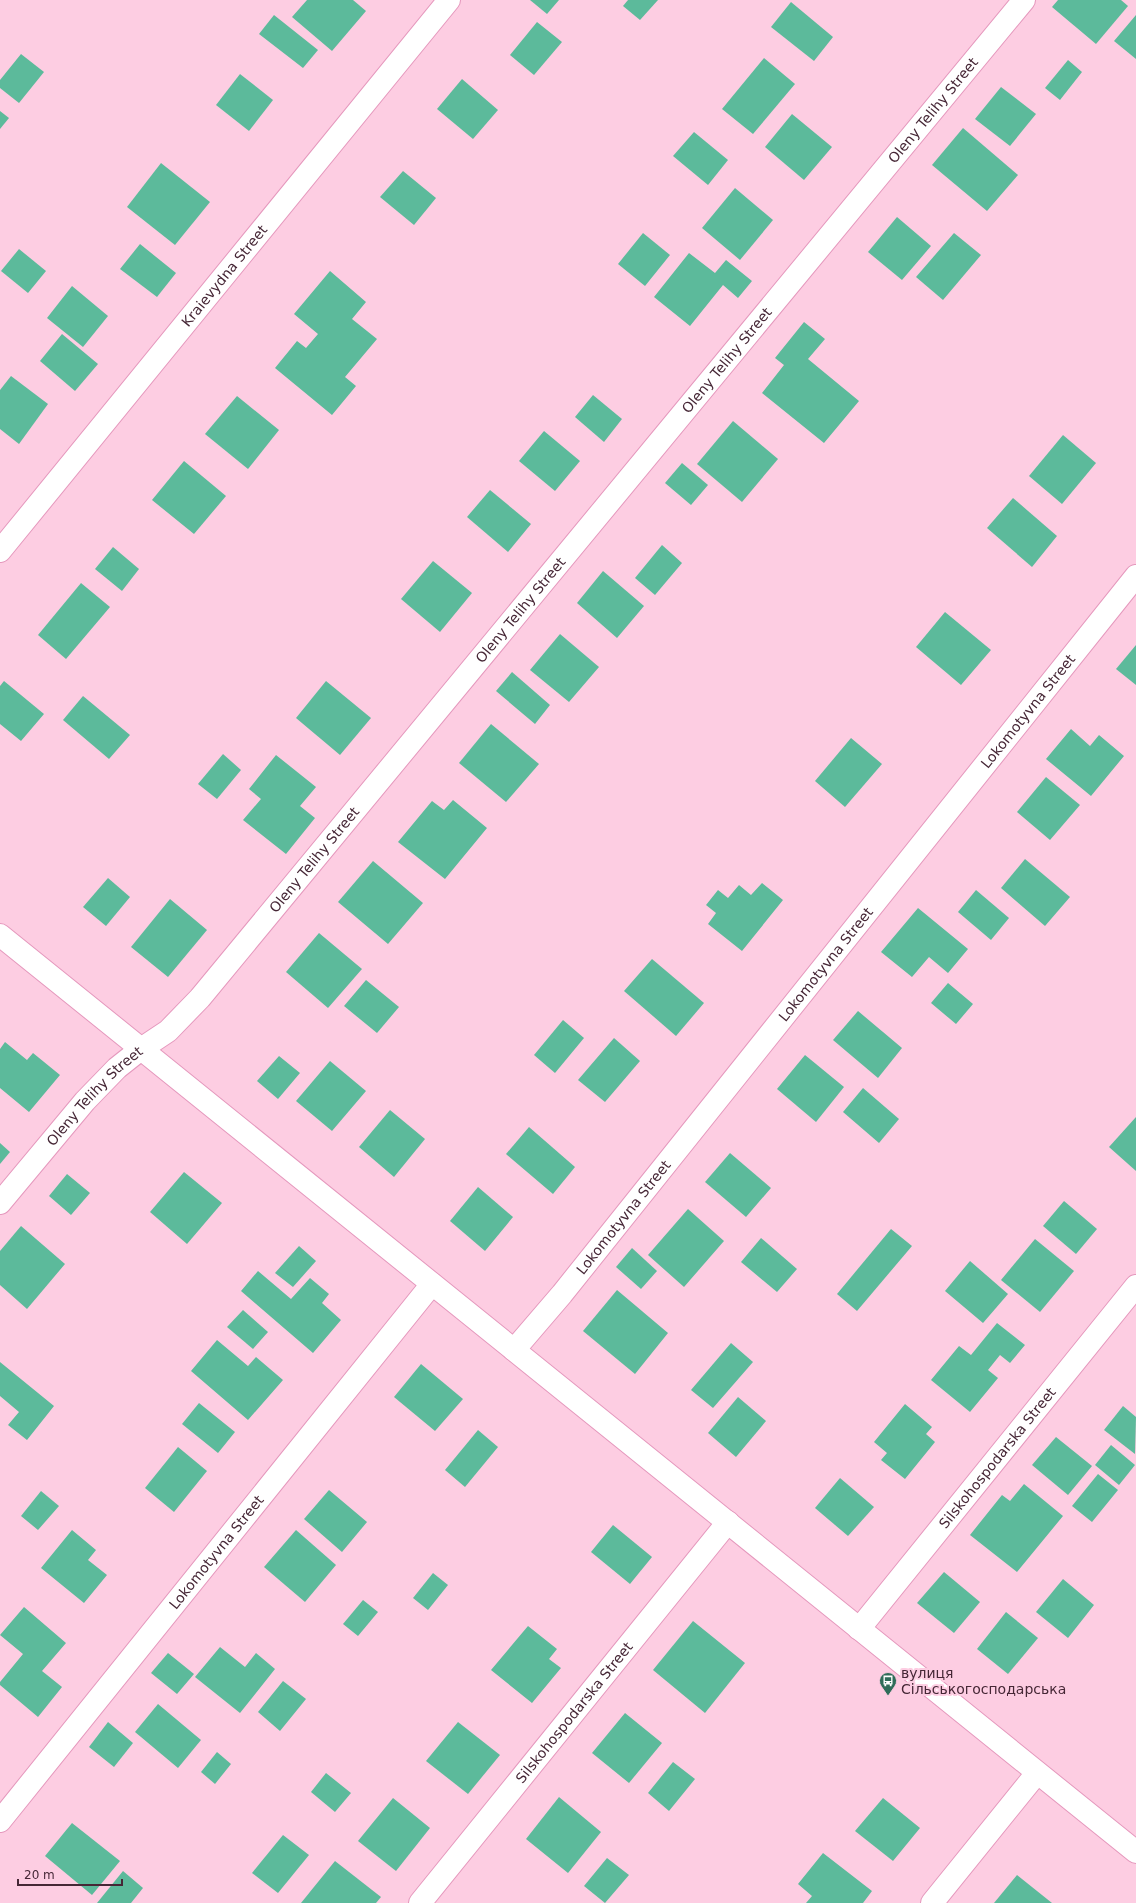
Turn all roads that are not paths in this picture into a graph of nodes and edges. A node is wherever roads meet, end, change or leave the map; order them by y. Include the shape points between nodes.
1 (449, 0) edge
2 (1024, 0) edge
3 (0, 551) edge
4 (1136, 576) edge
5 (0, 935) edge
6 (141, 1049) junction
7 (0, 1203) edge
8 (432, 1284) junction
9 (1136, 1286) edge
10 (514, 1350) junction
11 (728, 1522) junction
12 (859, 1629) junction
13 (1038, 1773) junction
14 (0, 1821) edge
15 (1136, 1852) edge
16 (420, 1903) edge
17 (932, 1903) edge

1 - 3 street, Kraievydna Street
2 - 6 street, Oleny Telihy Street via 200,998 168,1031
4 - 10 street, Lokomotyvna Street via 562,1294
5 - 6 street
6 - 7 street, Oleny Telihy Street via 117,1068 85,1102
6 - 8 street
8 - 10 street
8 - 14 street, Lokomotyvna Street
9 - 12 street, Silskohospodarska Street
10 - 11 street
11 - 12 street
11 - 16 street, Silskohospodarska Street
12 - 13 street
13 - 15 street
13 - 17 street

